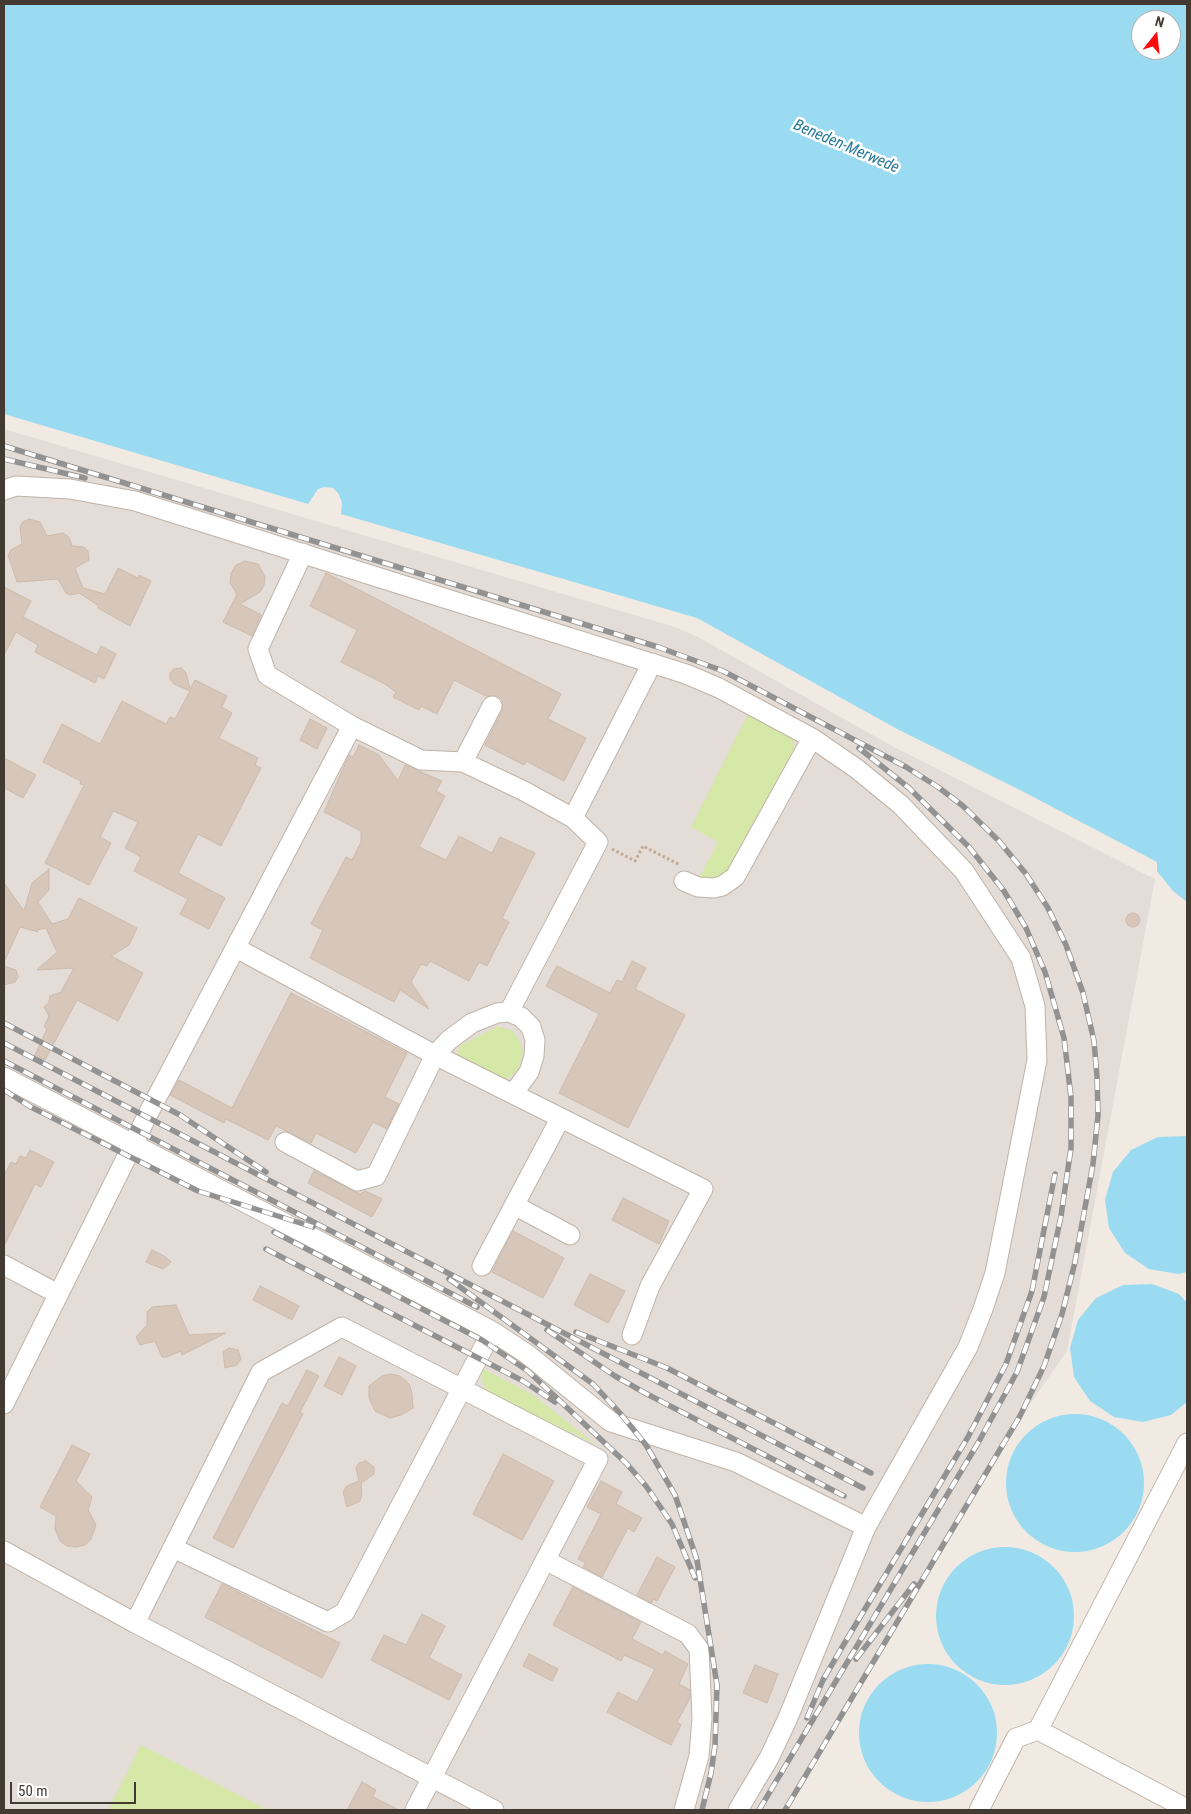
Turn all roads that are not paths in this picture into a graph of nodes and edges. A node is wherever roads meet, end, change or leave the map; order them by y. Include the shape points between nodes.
1 (4, 490) edge
2 (303, 553) junction
3 (652, 663) junction
4 (492, 706) dead end
5 (352, 726) junction
6 (812, 738) junction
7 (463, 762) junction
8 (573, 818) junction
9 (684, 881) road end
10 (236, 948) junction
11 (509, 1012) junction
12 (435, 1055) junction
13 (4, 1077) edge
14 (513, 1094) junction
15 (560, 1119) junction
16 (285, 1142) dead end
17 (135, 1144) junction
18 (516, 1206) junction
19 (570, 1235) dead end
20 (4, 1265) edge
21 (482, 1266) dead end
22 (58, 1294) junction
23 (492, 1331) junction
24 (632, 1334) dead end
25 (462, 1389) junction
26 (4, 1404) edge
27 (1185, 1451) edge
28 (866, 1527) junction
29 (173, 1548) junction
30 (4, 1551) edge
31 (547, 1561) junction
32 (135, 1623) junction
33 (1038, 1730) junction
34 (432, 1778) junction
35 (1162, 1804) edge
36 (1187, 1809) edge
37 (415, 1810) edge
38 (494, 1810) edge
39 (684, 1810) edge
40 (738, 1810) edge
41 (979, 1810) edge

1 - 2 lane via 16,486 70,489 135,501
2 - 3 lane
2 - 5 lane via 258,649 266,675
3 - 6 lane via 719,688
3 - 8 lane
4 - 7 lane
5 - 7 lane via 422,760
5 - 10 lane
6 - 9 lane via 736,877 714,888 698,887
6 - 28 lane via 901,805 964,871 1021,958 1035,1006 1037,1060 995,1274 968,1347
7 - 8 lane
8 - 11 lane via 598,842
10 - 12 lane
10 - 17 lane
11 - 12 lane via 472,1023
11 - 14 lane via 521,1017 535,1040 529,1072
12 - 14 lane
12 - 16 lane via 376,1176 357,1181
13 - 17 lane
14 - 15 lane
15 - 18 lane
15 - 24 lane via 703,1190 650,1286
17 - 22 lane
17 - 23 lane
18 - 19 lane
18 - 21 lane
20 - 22 lane
22 - 26 lane
23 - 25 lane
23 - 28 lane via 534,1358 611,1422 736,1462
25 - 29 lane via 342,1327 261,1372
25 - 29 lane via 345,1612 328,1622
25 - 31 lane via 598,1459
27 - 33 lane
28 - 40 lane via 787,1720
29 - 32 lane
30 - 32 lane
31 - 34 lane
31 - 39 lane via 688,1634 699,1649 702,1718 699,1756
32 - 34 lane
33 - 35 lane
33 - 41 lane via 1016,1738
34 - 37 lane
34 - 38 lane
35 - 36 lane

